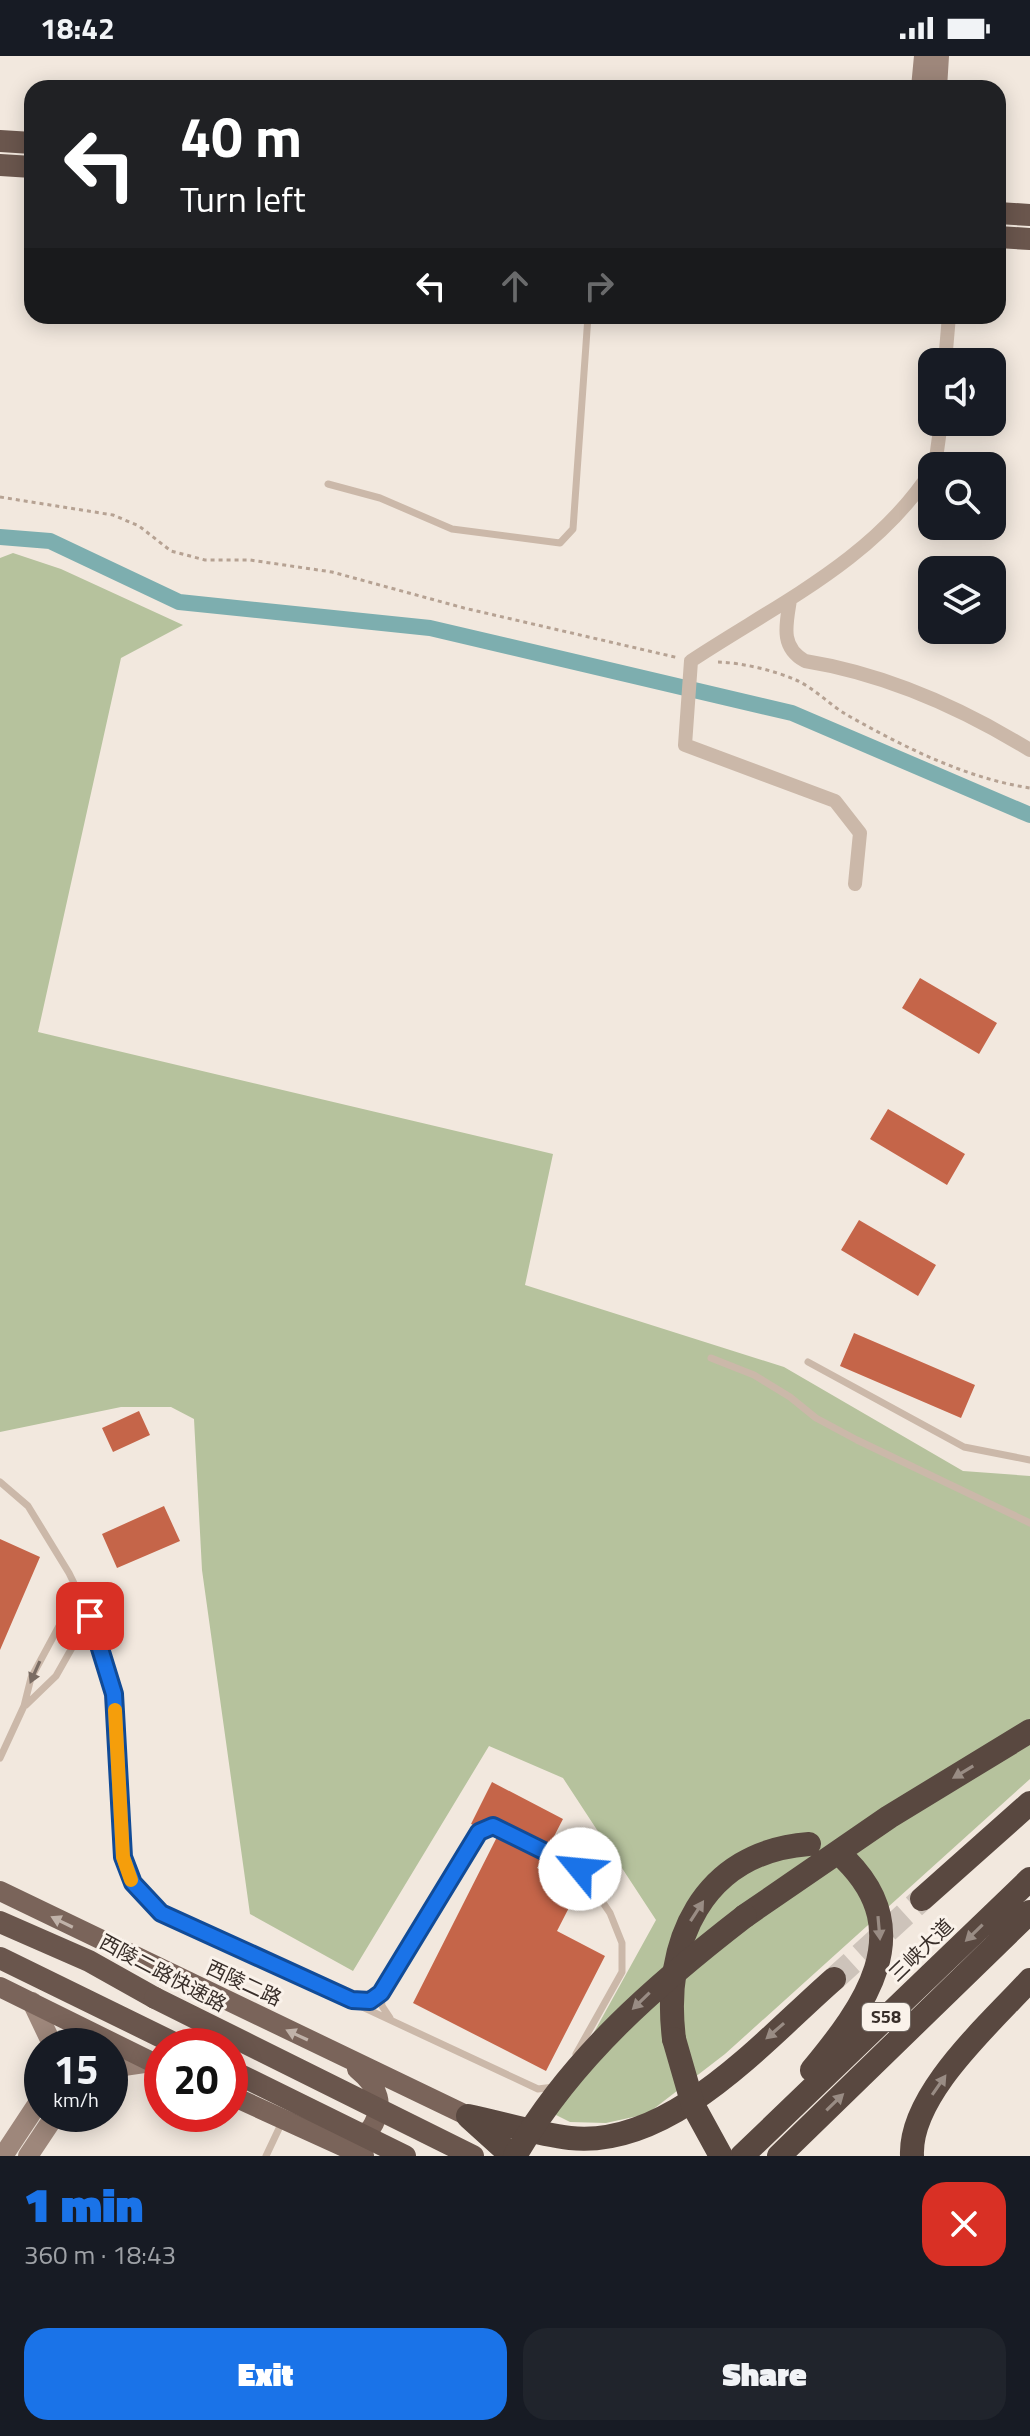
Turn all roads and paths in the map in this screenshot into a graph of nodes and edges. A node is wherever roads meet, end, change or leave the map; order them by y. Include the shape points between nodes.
1 (924, 56) edge
2 (939, 56) edge
3 (922, 80) edge
4 (938, 80) edge
5 (0, 141) edge
6 (24, 142) edge
7 (0, 165) edge
8 (24, 166) edge
9 (1006, 214) edge
10 (1030, 215) edge
11 (1006, 238) edge
12 (1030, 239) edge
13 (587, 324) edge
14 (948, 324) edge
15 (946, 348) edge
16 (328, 484) dead end
17 (918, 492) edge
18 (0, 497) edge
19 (790, 600) junction
20 (691, 661) junction
21 (1030, 750) edge
22 (1030, 788) edge
23 (855, 884) dead end
24 (711, 1358) dead end
25 (808, 1362) dead end
26 (1030, 1460) edge
27 (0, 1482) edge
28 (1030, 1523) edge
29 (78, 1591) junction
30 (90, 1616) junction
31 (24, 1706) junction
32 (1030, 1731) edge
33 (0, 1758) edge
34 (1030, 1803) edge
35 (809, 1844) dead end
36 (846, 1860) dead end
37 (1030, 1879) edge
38 (0, 1891) edge
39 (922, 1899) tunnel mouth
40 (0, 1906) edge
41 (1030, 1912) edge
42 (0, 1922) edge
43 (0, 1958) edge
44 (89, 1961) junction
45 (834, 1979) tunnel mouth
46 (1030, 1980) edge
47 (0, 1987) edge
48 (381, 1994) junction
49 (352, 2000) junction
50 (32, 2002) junction
51 (371, 2009) junction
52 (391, 2019) junction
53 (44, 2028) edge
54 (144, 2028) edge
55 (326, 2049) junction
56 (144, 2058) edge
57 (248, 2079) edge
58 (248, 2103) edge
59 (468, 2116) junction
60 (284, 2118) junction
61 (24, 2124) edge
62 (44, 2132) edge
63 (313, 2132) junction
64 (3, 2156) edge
65 (28, 2156) edge
66 (266, 2156) edge
67 (364, 2156) edge
68 (405, 2156) edge
69 (473, 2156) edge
70 (514, 2156) edge
71 (721, 2156) edge
72 (740, 2156) edge
73 (779, 2156) edge
74 (912, 2156) edge

1 - 3 main road
2 - 4 main road
5 - 6 highway
7 - 8 highway
9 - 10 highway
11 - 12 highway
13 - 16 lane via 573,529 560,543 452,529 380,498
14 - 15 street
17 - 19 street via 866,547
18 - 20 path via 113,515 139,526 171,551 205,560 250,560 332,572
19 - 20 street
19 - 21 street via 785,630 795,655 925,694
20 - 22 path via 734,663 797,681 901,744 949,765
20 - 23 street via 685,745 835,801 860,833
24 - 28 lane via 754,1375 857,1440
25 - 26 lane via 964,1447
27 - 29 lane via 28,1506
29 - 30 lane
29 -> 31 lane via 31,1678
30 - 31 lane via 56,1676
30 - 49 lane via 114,1694 123,1857 133,1883 161,1913
31 - 33 lane
32 -> 70 highway, bridge via 889,1817 745,1916 645,1997 605,2038
34 - 39 highway
71 -> 35 highway, bridge via 693,2105 674,2039 675,1958 695,1910 732,1872 760,1855
36 -> 72 highway via 864,1878 880,1922 881,1959 867,1997
37 -> 72 highway, 三峡大道 / S58
55 -> 38 main road, 西陵二路
40 - 44 highway
73 -> 41 highway, S58
42 - 44 highway, 西陵二路快速路
43 - 54 highway
44 - 69 highway, 西陵二路快速路, bridge
45 -> 59 highway via 715,2084 653,2125 615,2136 571,2138
74 -> 46 highway via 923,2109 939,2084
47 - 50 main road
48 - 49 lane via 367,2002
48 - 51 lane
48 - 52 lane
48 - 52 lane via 486,1826 580,1869 610,1913 622,1943 622,1972 562,2079 546,2090
49 - 51 lane
50 - 53 main road
50 - 56 main road
51 - 52 lane
55 - 59 main road, 西陵二路
55 - 63 main road via 363,2074 381,2104 370,2130 358,2138
57 - 68 highway, bridge
58 - 60 main road
59 - 70 highway
60 - 63 main road
60 - 66 lane
61 - 64 main road
62 - 65 main road
63 - 67 main road

